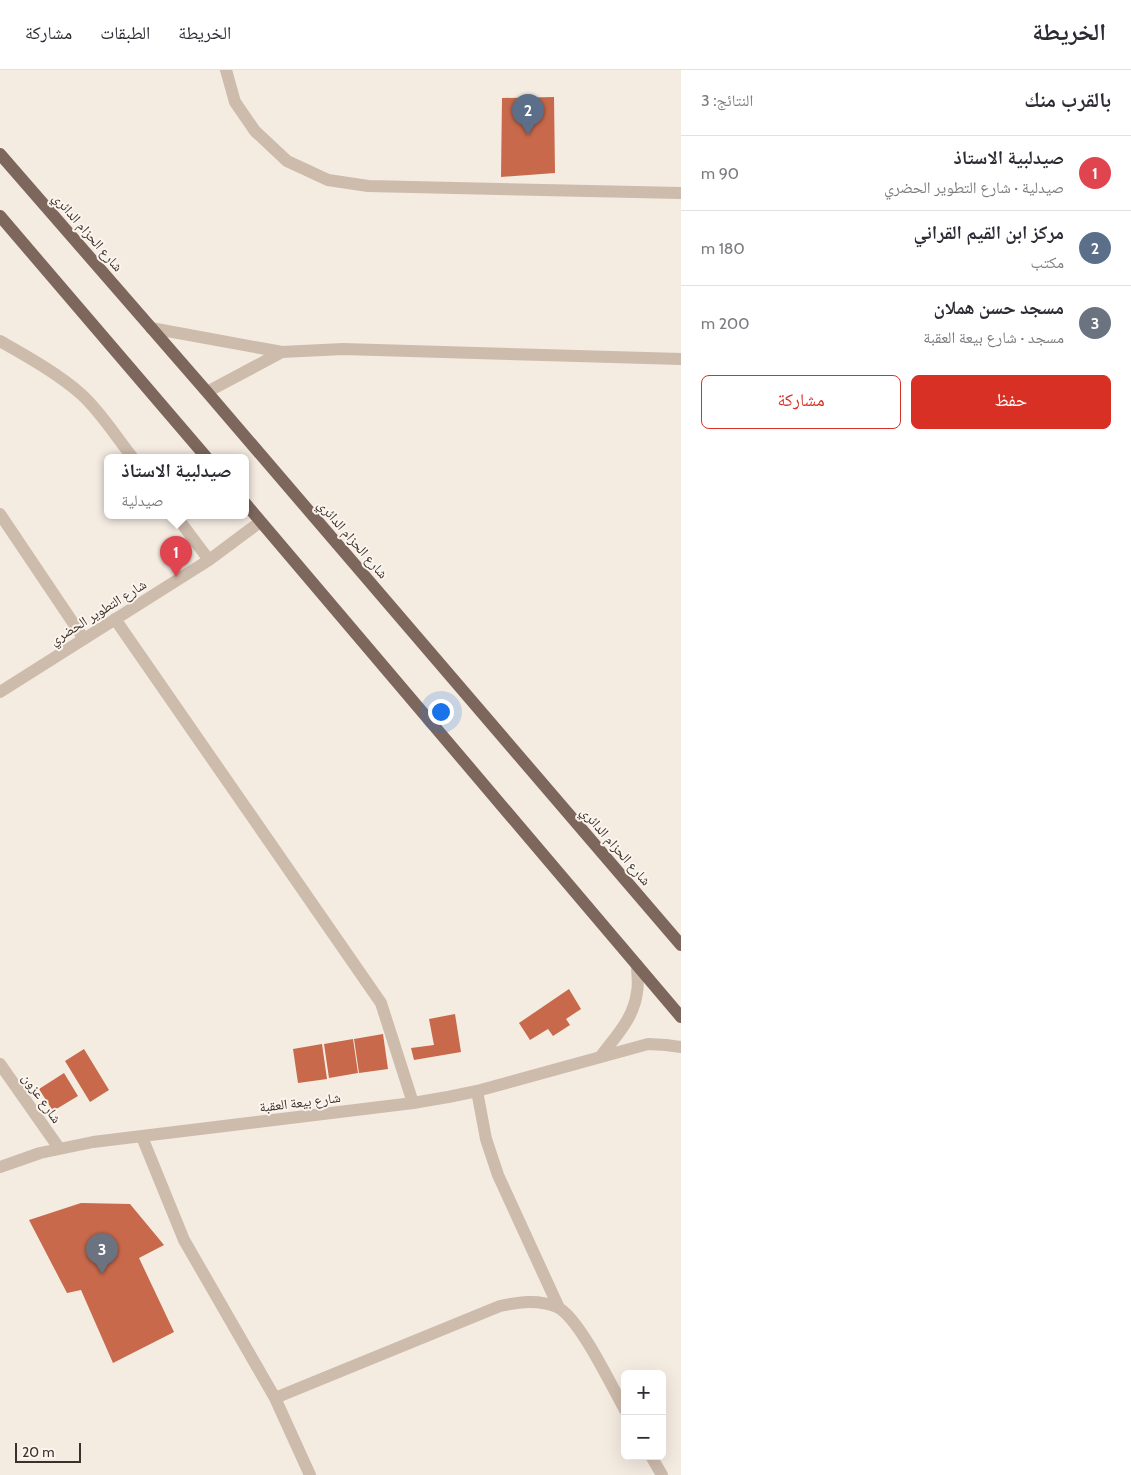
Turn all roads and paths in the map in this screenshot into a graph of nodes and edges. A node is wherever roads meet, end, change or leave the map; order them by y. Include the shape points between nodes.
1 (226, 70) edge
2 (0, 154) edge
3 (681, 193) edge
4 (0, 216) edge
5 (151, 328) junction
6 (0, 341) edge
7 (282, 352) junction
8 (681, 360) edge
9 (207, 392) junction
10 (130, 454) edge
11 (204, 454) edge
12 (249, 508) edge
13 (0, 514) edge
14 (178, 519) edge
15 (260, 522) junction
16 (210, 560) junction
17 (116, 619) junction
18 (84, 638) junction
19 (0, 692) edge
20 (681, 945) edge
21 (637, 965) junction
22 (681, 1017) edge
23 (681, 1047) edge
24 (601, 1056) junction
25 (0, 1064) edge
26 (478, 1091) junction
27 (413, 1103) junction
28 (142, 1137) junction
29 (59, 1148) junction
30 (0, 1168) edge
31 (559, 1308) junction
32 (275, 1398) junction
33 (621, 1403) edge
34 (653, 1460) edge
35 (310, 1475) edge
36 (662, 1475) edge

1 - 3 street via 235,102 255,131 286,161 328,180 368,186
2 - 5 main road, شارع الحزام الدائري
4 - 11 main road
5 - 7 street
5 - 9 main road, شارع الحزام الدائري
6 - 10 street via 51,371 82,395
7 - 8 street via 343,349
7 - 9 street
9 - 20 main road, شارع الحزام الدائري
12 - 15 main road
13 - 18 street
14 - 16 street
15 - 16 street, شارع التطوير الحضري
15 - 21 main road
16 - 17 street, شارع التطوير الحضري
17 - 18 street, شارع التطوير الحضري
17 - 27 street via 381,1003
18 - 19 street, شارع التطوير الحضري
21 - 22 main road
21 - 24 street via 635,1006
23 - 24 street, شارع بيعة العقبة via 648,1044
24 - 26 street, شارع بيعة العقبة
25 - 29 street, شارع عزون
26 - 27 street, شارع بيعة العقبة
26 - 31 street via 486,1140 498,1175
27 - 28 street, شارع بيعة العقبة
28 - 29 street, شارع بيعة العقبة
28 - 32 street via 184,1240
29 - 30 street, شارع بيعة العقبة
31 - 32 street via 536,1302 500,1306
31 - 33 street via 578,1327
32 - 35 street
34 - 36 street

